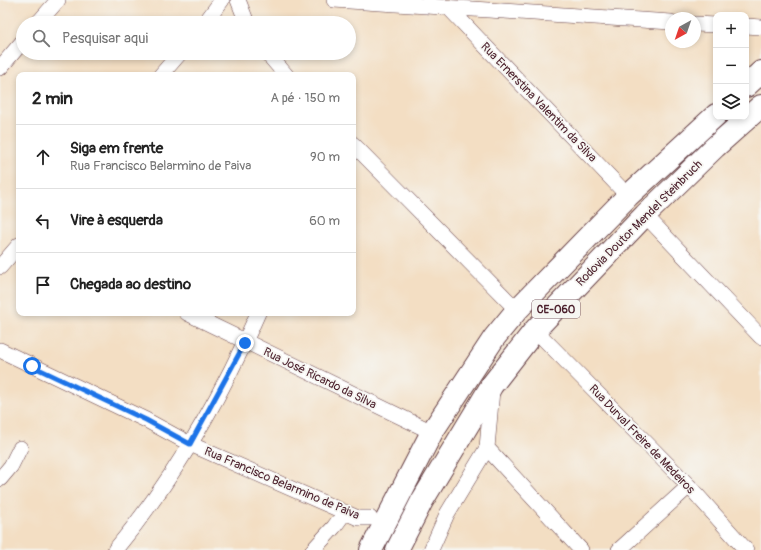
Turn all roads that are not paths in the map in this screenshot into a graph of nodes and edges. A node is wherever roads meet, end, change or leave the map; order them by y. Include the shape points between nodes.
1 (58, 0) edge
2 (222, 0) edge
3 (238, 0) edge
4 (334, 0) edge
5 (449, 8) junction
6 (44, 16) edge
7 (210, 16) edge
8 (244, 16) edge
9 (665, 22) edge
10 (701, 24) edge
11 (713, 25) edge
12 (749, 26) edge
13 (761, 27) edge
14 (16, 49) edge
15 (174, 60) edge
16 (273, 60) edge
17 (0, 68) edge
18 (164, 72) edge
19 (283, 72) edge
20 (761, 72) edge
21 (748, 84) edge
22 (761, 106) edge
23 (713, 118) edge
24 (356, 147) edge
25 (628, 196) junction
26 (645, 215) junction
27 (16, 248) edge
28 (0, 267) edge
29 (517, 310) junction
30 (193, 316) edge
31 (257, 316) edge
32 (535, 330) junction
33 (761, 337) edge
34 (245, 343) junction
35 (0, 350) edge
36 (492, 386) junction
37 (432, 432) junction
38 (190, 444) junction
39 (20, 448) dead end
40 (487, 448) junction
41 (0, 479) edge
42 (689, 486) junction
43 (345, 512) junction
44 (370, 518) dead end
45 (116, 550) edge
46 (313, 550) edge
47 (371, 550) edge
48 (398, 550) edge
49 (431, 550) edge
50 (581, 550) edge
51 (619, 550) edge
52 (746, 550) edge

1 - 6 street
2 - 7 street
3 - 8 street
4 - 5 street
5 - 9 street
5 - 25 street, Rua Ernerstina Valentim da Silva
10 - 11 street
12 - 13 street
14 - 17 street
15 - 18 street
16 - 19 street
20 - 21 highway
22 - 26 highway, Rodovia Doutor Mendel Steinbruch / CE-060
23 - 25 highway, Rodovia Doutor Mendel Steinbruch / CE-060
24 - 29 street
25 - 29 highway, Rodovia Doutor Mendel Steinbruch / CE-060
26 - 32 highway, Rodovia Doutor Mendel Steinbruch / CE-060
26 - 33 street
27 - 28 street
29 - 37 highway, Rodovia Doutor Mendel Steinbruch / CE-060 via 476,363
30 - 34 street, Rua José Ricardo da Silva
31 - 34 street
32 - 36 highway, Rodovia Doutor Mendel Steinbruch / CE-060
32 - 42 street, Rua Durval Freire de Medeiros
34 - 37 street, Rua José Ricardo da Silva
34 - 38 street
35 - 38 street, Rua Francisco Belarmino de Paiva via 146,420
36 - 40 street
36 - 48 highway, Rodovia Doutor Mendel Steinbruch / CE-060 via 422,501
37 - 47 highway, Rodovia Doutor Mendel Steinbruch / CE-060
38 - 43 street, Rua Francisco Belarmino de Paiva
38 - 45 street
39 - 41 street via 11,466
40 - 49 street via 447,514
40 - 50 street
42 - 51 street
42 - 52 street, Rua Durval Freire de Medeiros
43 - 44 street, Rua Francisco Belarmino de Paiva via 358,518
43 - 46 street

